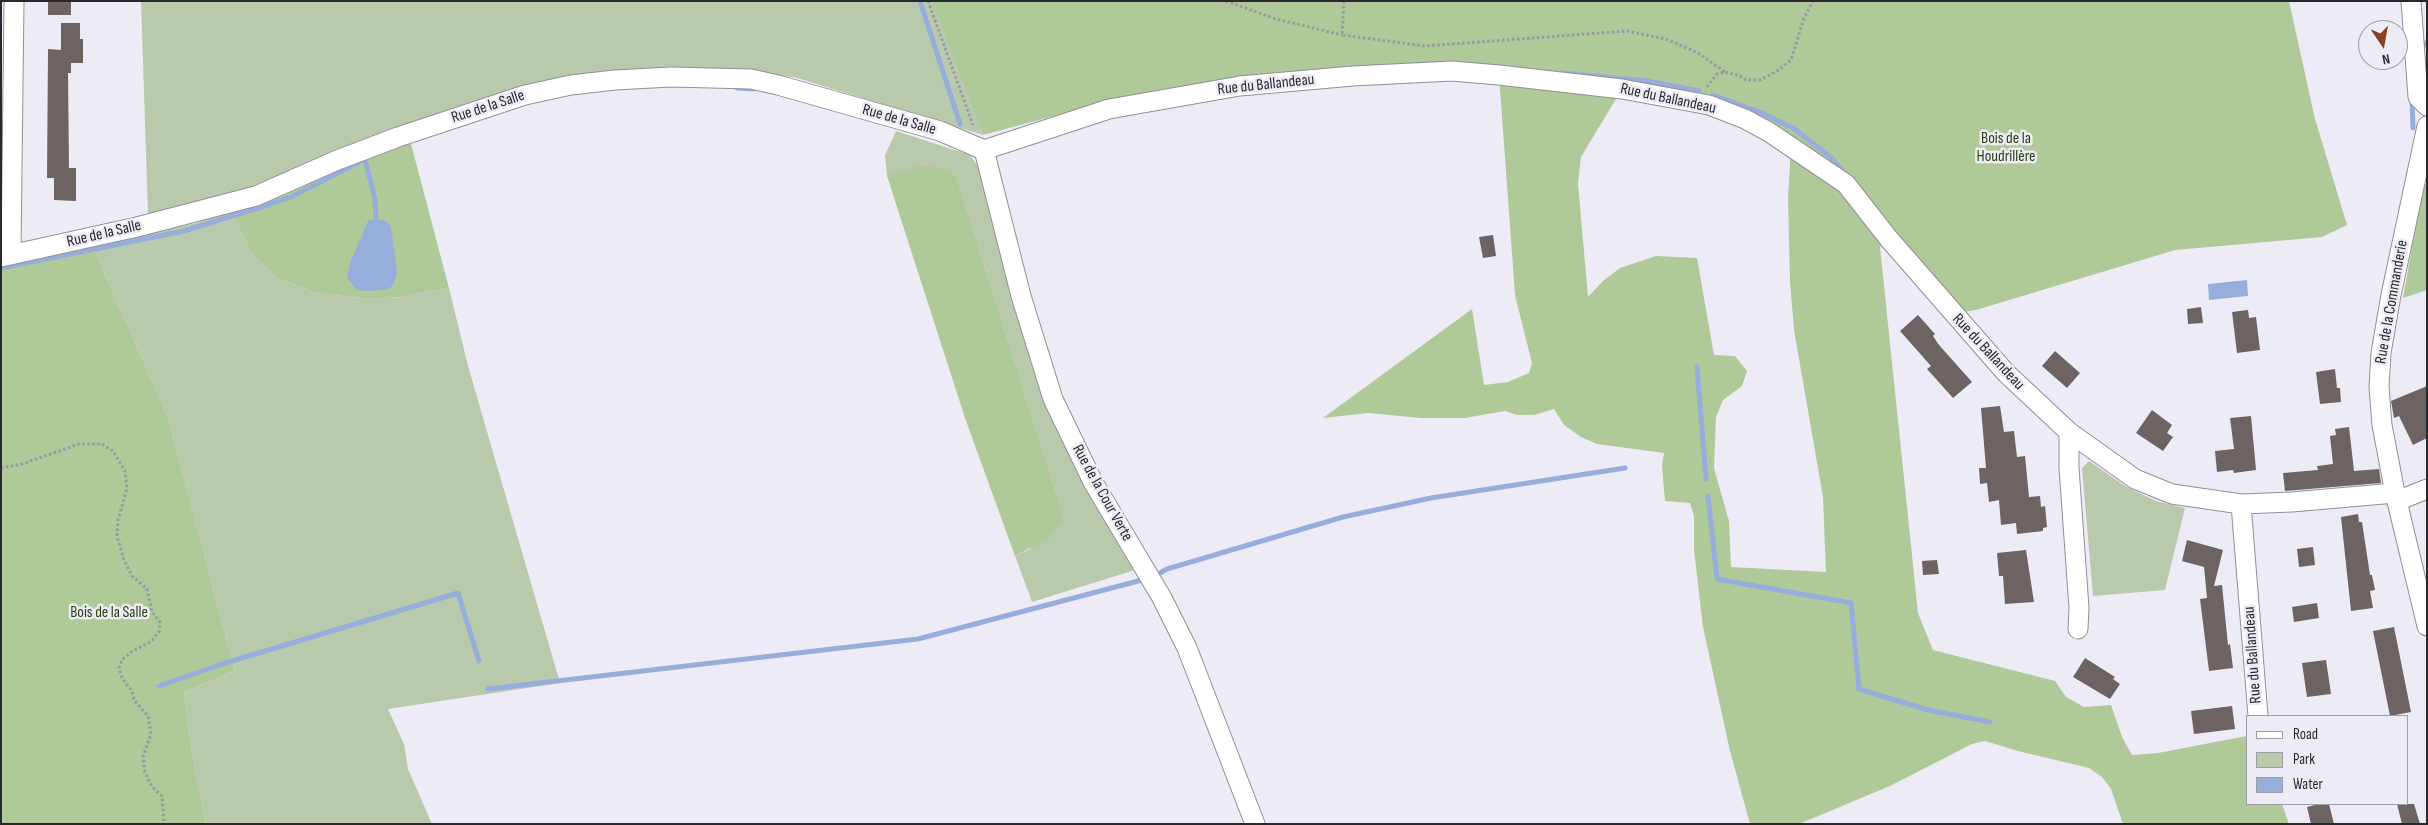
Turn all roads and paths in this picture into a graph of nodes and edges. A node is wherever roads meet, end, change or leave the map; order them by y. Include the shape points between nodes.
1 (14, 1) edge
2 (928, 1) edge
3 (1226, 1) edge
4 (1344, 1) edge
5 (1813, 1) edge
6 (2411, 1) edge
7 (1342, 35) junction
8 (1725, 72) junction
9 (1701, 104) junction
10 (2427, 106) edge
11 (2427, 126) edge
12 (984, 150) junction
13 (2422, 176) edge
14 (6, 256) edge
15 (2069, 432) junction
16 (1, 468) edge
17 (2427, 489) edge
18 (2396, 497) junction
19 (2242, 504) junction
20 (2427, 626) edge
21 (2078, 629) dead end
22 (2258, 715) edge
23 (164, 824) edge
24 (1255, 824) edge

1 - 14 street
2 - 12 path
3 - 7 path via 1276,19
4 - 7 path
5 - 8 path via 1791,60 1779,70 1760,80 1746,80
6 - 10 street via 2418,97
7 - 8 path via 1425,46 1627,31 1666,39 1698,53
8 - 9 path via 1717,74 1708,84
9 - 12 street, Rue du Ballandeau via 1622,89 1452,71 1353,76 1240,86 1109,109
9 - 15 street, Rue du Ballandeau via 1745,119 1769,132 1846,184 1988,355
11 - 13 street, Rue de la Commanderie
12 - 14 street, Rue de la Salle via 940,131 751,79 671,77 615,80 572,85 507,100 353,154 256,196
12 - 24 street, Rue de la Cour Verte via 1021,296 1054,399 1093,482 1162,598 1187,648
13 - 18 street, Rue de la Commanderie via 2391,295 2379,371 2382,425
15 - 19 street, Rue du Ballandeau via 2120,470 2154,488 2209,501
15 - 21 street
16 - 23 path via 79,444 102,444 113,451 125,471 127,488 117,536 124,560 132,576 147,589 152,612 160,622 159,631 152,641 131,652 119,668 134,700 148,716 151,734 143,758 145,772 152,787 162,796
17 - 18 street, Rue du Ballandeau
18 - 19 street, Rue du Ballandeau
18 - 20 street, Rue de la Commanderie
19 - 22 street, Rue du Ballandeau

